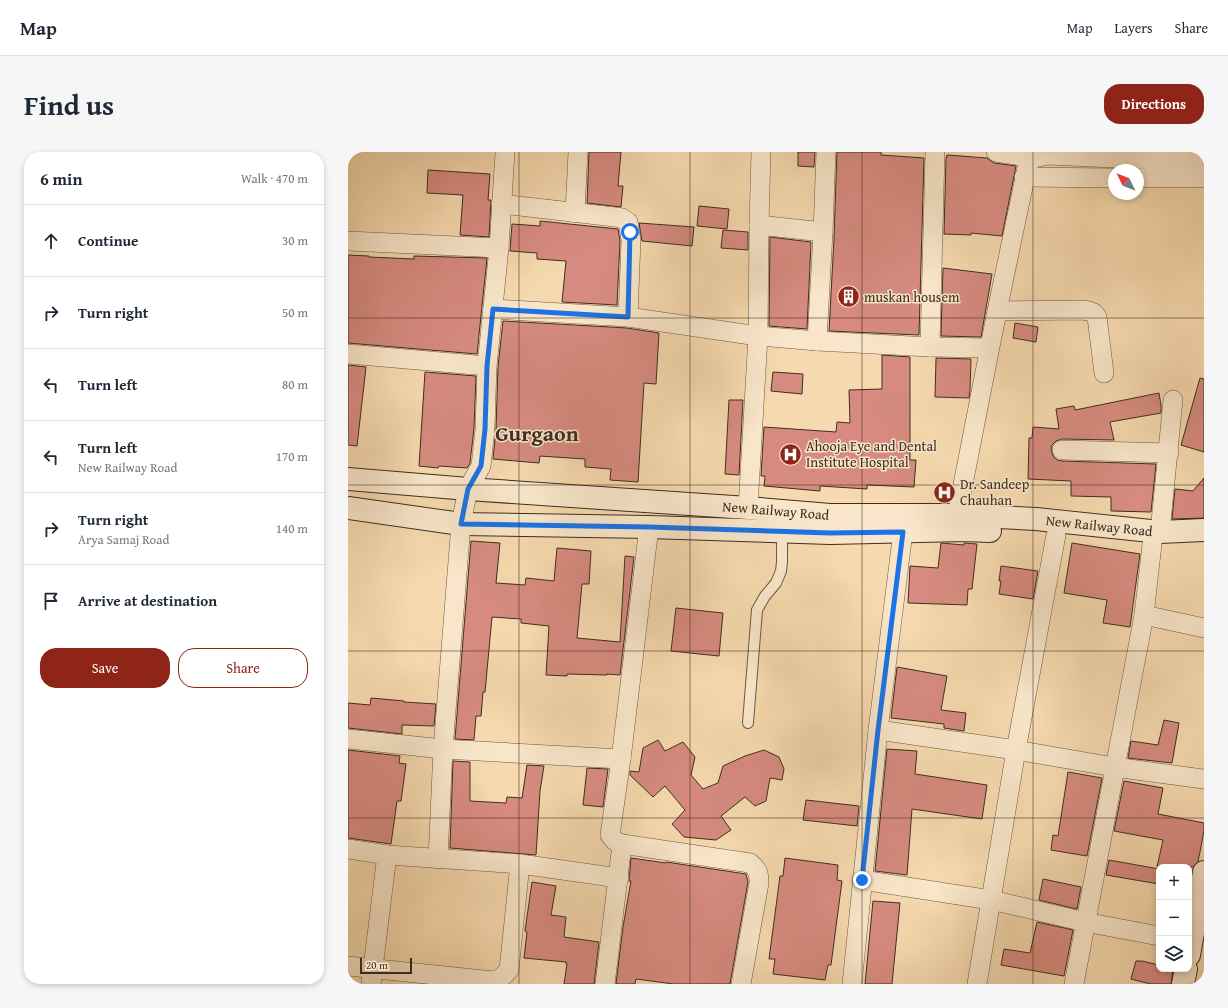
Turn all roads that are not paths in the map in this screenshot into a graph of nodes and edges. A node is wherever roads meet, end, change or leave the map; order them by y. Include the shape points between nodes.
1 (505, 152) edge
2 (578, 152) edge
3 (761, 152) edge
4 (826, 152) edge
5 (935, 152) edge
6 (996, 152) edge
7 (1040, 156) junction
8 (1204, 162) edge
9 (1024, 177) junction
10 (1108, 178) edge
11 (1144, 178) edge
12 (1204, 178) edge
13 (501, 204) junction
14 (575, 213) junction
15 (759, 225) junction
16 (823, 232) junction
17 (348, 241) edge
18 (499, 248) junction
19 (493, 309) junction
20 (997, 312) junction
21 (628, 317) junction
22 (758, 336) junction
23 (817, 341) junction
24 (930, 347) junction
25 (989, 348) junction
26 (348, 354) edge
27 (487, 366) junction
28 (1104, 373) dead end
29 (1173, 400) dead end
30 (1062, 450) dead end
31 (1169, 453) junction
32 (348, 479) edge
33 (468, 489) junction
34 (348, 508) edge
35 (748, 508) junction
36 (957, 515) junction
37 (461, 524) junction
38 (649, 527) junction
39 (1204, 530) edge
40 (782, 531) junction
41 (903, 532) junction
42 (1056, 535) junction
43 (1156, 538) junction
44 (1204, 546) edge
45 (1144, 615) junction
46 (1204, 628) edge
47 (748, 723) dead end
48 (878, 730) junction
49 (348, 739) edge
50 (443, 749) junction
51 (1016, 750) junction
52 (621, 759) junction
53 (1114, 767) junction
54 (1204, 779) edge
55 (622, 844) junction
56 (348, 849) edge
57 (387, 855) junction
58 (438, 858) junction
59 (520, 864) junction
60 (1204, 872) edge
61 (619, 878) junction
62 (862, 880) junction
63 (991, 900) junction
64 (1085, 922) junction
65 (1156, 935) edge
66 (1193, 946) edge
67 (348, 966) edge
68 (1185, 972) edge
69 (372, 976) edge
70 (605, 984) edge
71 (741, 984) edge
72 (852, 984) edge
73 (977, 984) edge
74 (1074, 984) edge
75 (1183, 984) edge

1 - 13 street
2 - 14 street
3 - 15 street
4 - 16 street
5 - 24 street
6 - 7 street
7 - 8 street
7 - 9 street via 1028,163
9 - 10 street
9 - 20 street
11 - 12 street
13 - 14 street
13 - 18 street
14 - 21 street via 622,218 628,222 631,240
15 - 16 street
15 - 22 street
16 - 23 street
17 - 18 street
18 - 19 street
19 - 21 street
19 - 27 street
20 - 25 street
20 - 28 street via 1082,310 1094,313 1097,317
21 - 22 street
22 - 23 street
22 - 35 street
23 - 24 street
24 - 25 street
25 - 36 street
26 - 27 street
27 - 33 street via 481,466
29 - 31 street
30 - 31 street
31 - 43 street
32 - 33 main road, New Railway Road
33 - 35 main road, New Railway Road
33 - 37 street
34 - 37 main road, New Railway Road
35 - 36 main road, New Railway Road via 830,515
36 - 43 main road, New Railway Road via 1036,519
37 - 38 main road, New Railway Road
37 - 50 street
38 - 40 main road, New Railway Road
38 - 52 street
39 - 43 main road, New Railway Road
40 - 41 main road, New Railway Road
40 - 47 lane via 781,571 776,583 757,610
41 - 42 main road, New Railway Road via 964,530
41 - 48 street
42 - 43 main road, New Railway Road
42 - 51 street
43 - 44 main road, New Railway Road
43 - 45 street
45 - 46 street
45 - 53 street
48 - 51 street
48 - 62 street
49 - 50 street
50 - 52 street
50 - 58 street
51 - 53 street
51 - 63 street
52 - 55 street via 610,835 614,841
53 - 54 street
53 - 64 street
55 - 61 street
55 - 71 street via 750,864 754,867 759,873 759,883
56 - 57 street
57 - 58 street
57 - 69 street
58 - 59 street
59 - 61 street
59 - 69 street via 509,970 500,979 493,981
60 - 66 main road
61 - 70 street
62 - 63 street
62 - 72 street
63 - 64 street
63 - 73 street
64 - 65 street
64 - 74 street
67 - 69 street
68 - 75 main road

